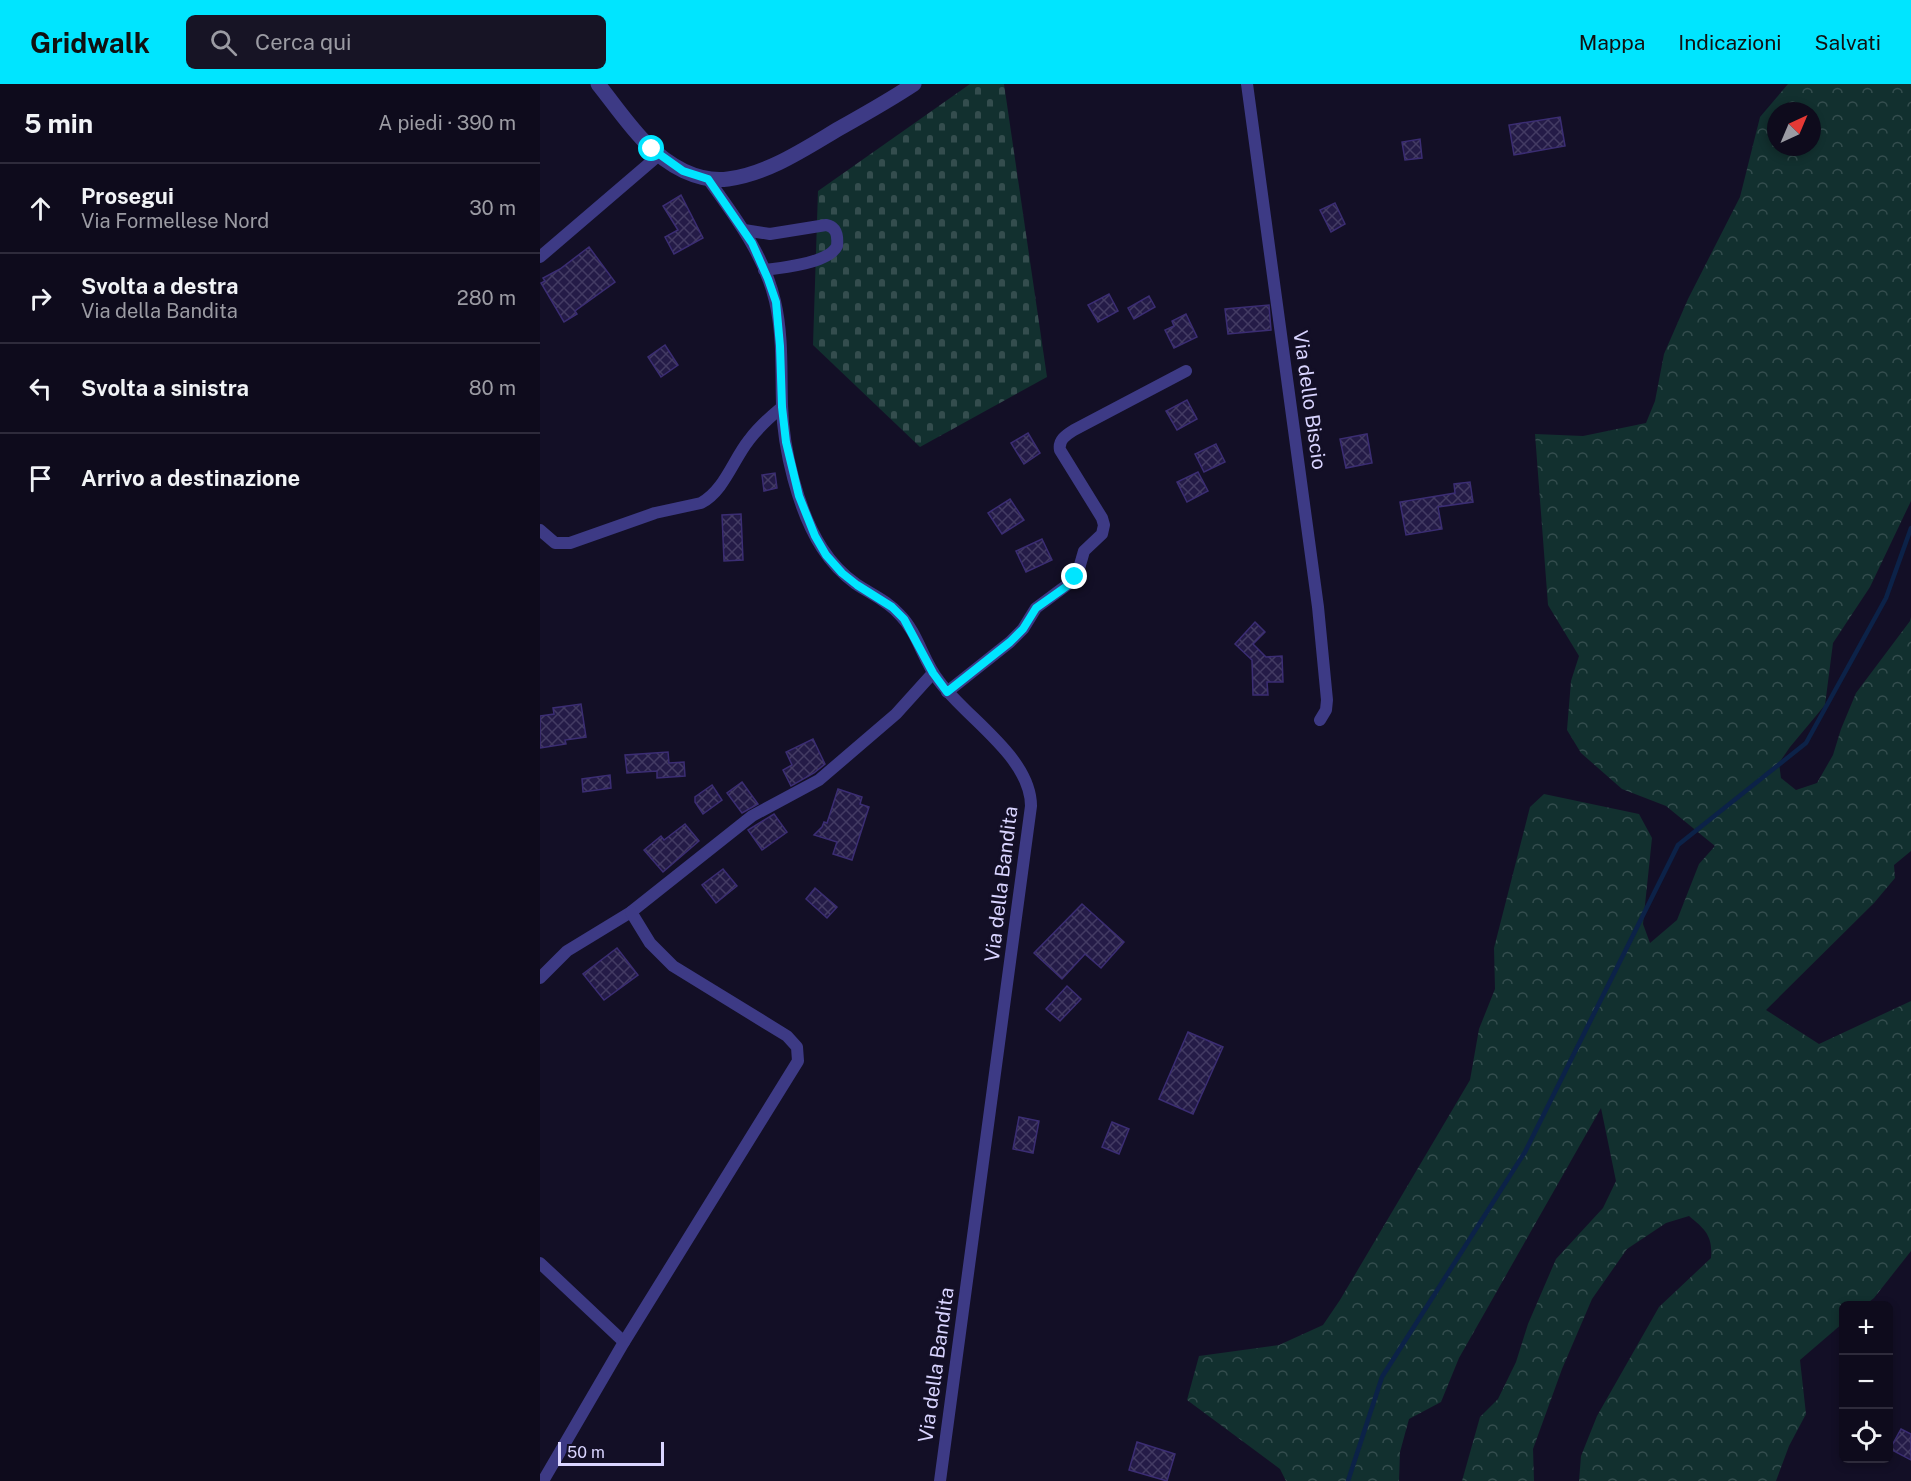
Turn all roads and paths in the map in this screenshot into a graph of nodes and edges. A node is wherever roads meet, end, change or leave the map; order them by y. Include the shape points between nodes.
1 (598, 84) edge
2 (914, 84) edge
3 (1247, 84) edge
4 (659, 155) junction
5 (708, 179) junction
6 (744, 230) junction
7 (540, 257) edge
8 (764, 270) junction
9 (1186, 371) dead end
10 (782, 407) junction
11 (540, 530) edge
12 (933, 673) junction
13 (947, 692) junction
14 (1320, 720) dead end
15 (631, 912) junction
16 (540, 978) edge
17 (540, 1263) edge
18 (624, 1342) junction
19 (543, 1481) edge
20 (940, 1481) edge

1 - 4 street
2 - 5 street via 784,160 733,178
3 - 14 street, Via dello Biscio via 1321,628 1327,700
4 - 5 street via 683,171
4 - 7 street
5 - 6 street, Via della Bandita
6 - 8 street, Via della Bandita
6 - 8 street via 770,234 826,225 836,232 837,246 831,254
8 - 10 street, Via della Bandita via 778,315
9 - 13 street via 1074,430 1060,442 1060,450 1100,515 1102,534 1084,551 1078,573 1067,586 1036,608 1010,642
10 - 11 street via 749,440 714,494 700,503 655,513 570,543 555,543
10 - 12 street, Via della Bandita via 790,466 819,544 846,576 900,615
12 - 13 street, Via della Bandita
12 - 15 street via 896,714 819,780 752,816
13 - 20 street, Via della Bandita via 1016,764 1029,786 1031,806
15 - 16 street via 573,946
15 - 18 street via 666,961 787,1036 798,1055
17 - 18 street
18 - 19 street

